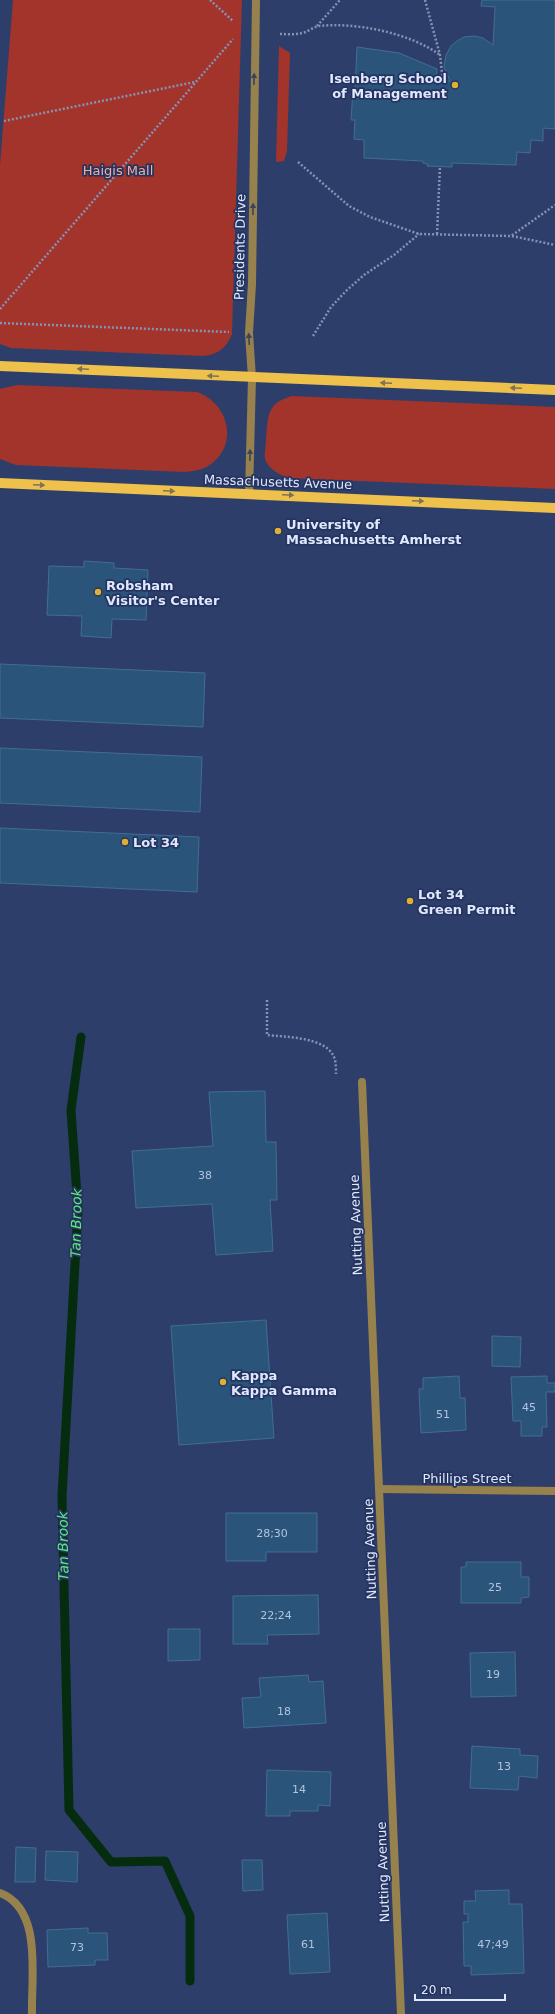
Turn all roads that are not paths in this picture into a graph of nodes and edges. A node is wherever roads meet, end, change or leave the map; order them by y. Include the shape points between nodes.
1 (256, 0) edge
2 (0, 366) edge
3 (252, 378) junction
4 (555, 390) edge
5 (0, 483) edge
6 (249, 494) junction
7 (555, 508) edge
8 (362, 1082) dead end
9 (379, 1489) junction
10 (555, 1491) edge
11 (0, 1893) edge
12 (32, 2014) edge
13 (401, 2014) edge

3 -> 1 street, Presidents Drive via 249,333
3 -> 2 main road
4 -> 3 main road
6 -> 3 street, Presidents Drive
5 -> 6 main road, Massachusetts Avenue
6 -> 7 main road, Massachusetts Avenue
8 - 9 street, Nutting Avenue
9 - 10 street, Phillips Street
9 - 13 street, Nutting Avenue
11 - 12 street via 19,1906 27,1919 31,1940

